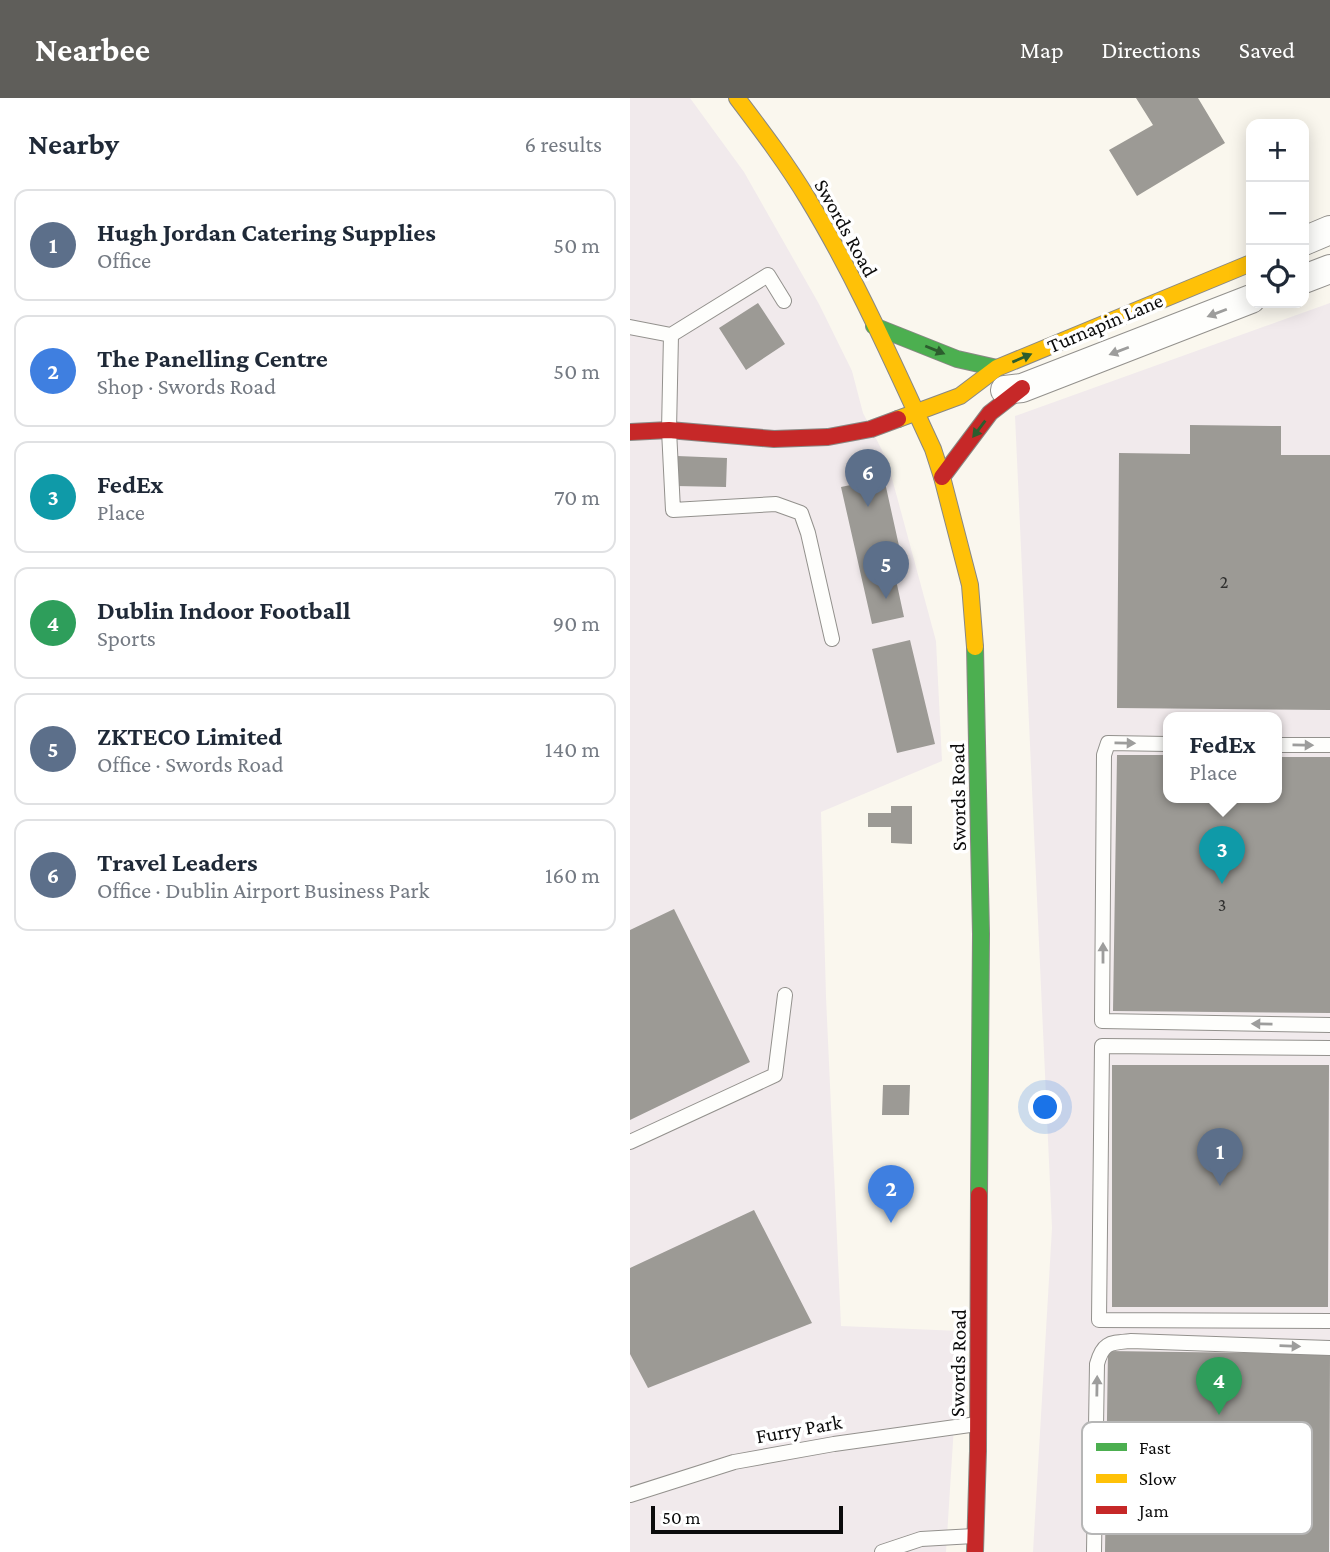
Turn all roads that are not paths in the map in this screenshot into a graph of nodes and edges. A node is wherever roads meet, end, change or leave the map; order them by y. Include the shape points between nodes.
1 (737, 98) edge
2 (1330, 230) edge
3 (1309, 239) edge
4 (1246, 265) edge
5 (1330, 269) edge
6 (1309, 277) edge
7 (784, 301) dead end
8 (1246, 301) edge
9 (874, 326) junction
10 (630, 327) edge
11 (671, 335) junction
12 (997, 368) junction
13 (1022, 388) junction
14 (964, 394) junction
15 (916, 412) junction
16 (669, 430) junction
17 (630, 432) edge
18 (942, 477) junction
19 (832, 639) dead end
20 (1163, 744) edge
21 (1282, 745) edge
22 (1330, 745) edge
23 (785, 995) dead end
24 (1330, 1025) edge
25 (1330, 1048) edge
26 (630, 1142) edge
27 (1330, 1321) edge
28 (1330, 1348) edge
29 (1096, 1422) edge
30 (979, 1424) junction
31 (630, 1494) edge
32 (1094, 1534) edge
33 (975, 1544) edge
34 (882, 1552) edge
35 (1094, 1552) edge

1 - 9 main road, Swords Road via 808,199
2 - 3 street
12 -> 4 main road, Turnapin Lane
5 - 6 street
7 - 11 lane via 768,275
8 -> 13 street, Turnapin Lane
9 -> 12 main road via 957,359
9 - 15 main road, Swords Road
10 - 11 lane
11 - 16 lane
12 - 14 main road, Turnapin Lane
13 - 14 street, Turnapin Lane
13 -> 18 main road via 990,413
14 - 15 main road, Turnapin Lane
15 - 16 main road, Turnapin Lane via 871,429 828,437 774,439
15 - 18 main road, Swords Road
16 - 17 main road, Turnapin Lane
16 - 19 lane via 673,510 776,504 802,513
18 - 30 main road, Swords Road via 970,584 976,658 981,934
24 -> 20 lane via 1102,1021 1104,755 1108,743
21 -> 22 lane
23 - 26 lane via 775,1075
25 - 27 lane via 1102,1046 1099,1306 1099,1320
29 -> 28 lane via 1097,1364 1108,1345 1131,1341
30 - 31 lane, Furry Park via 734,1462
30 - 33 main road, Swords Road
35 -> 32 lane
33 - 34 lane via 921,1539

